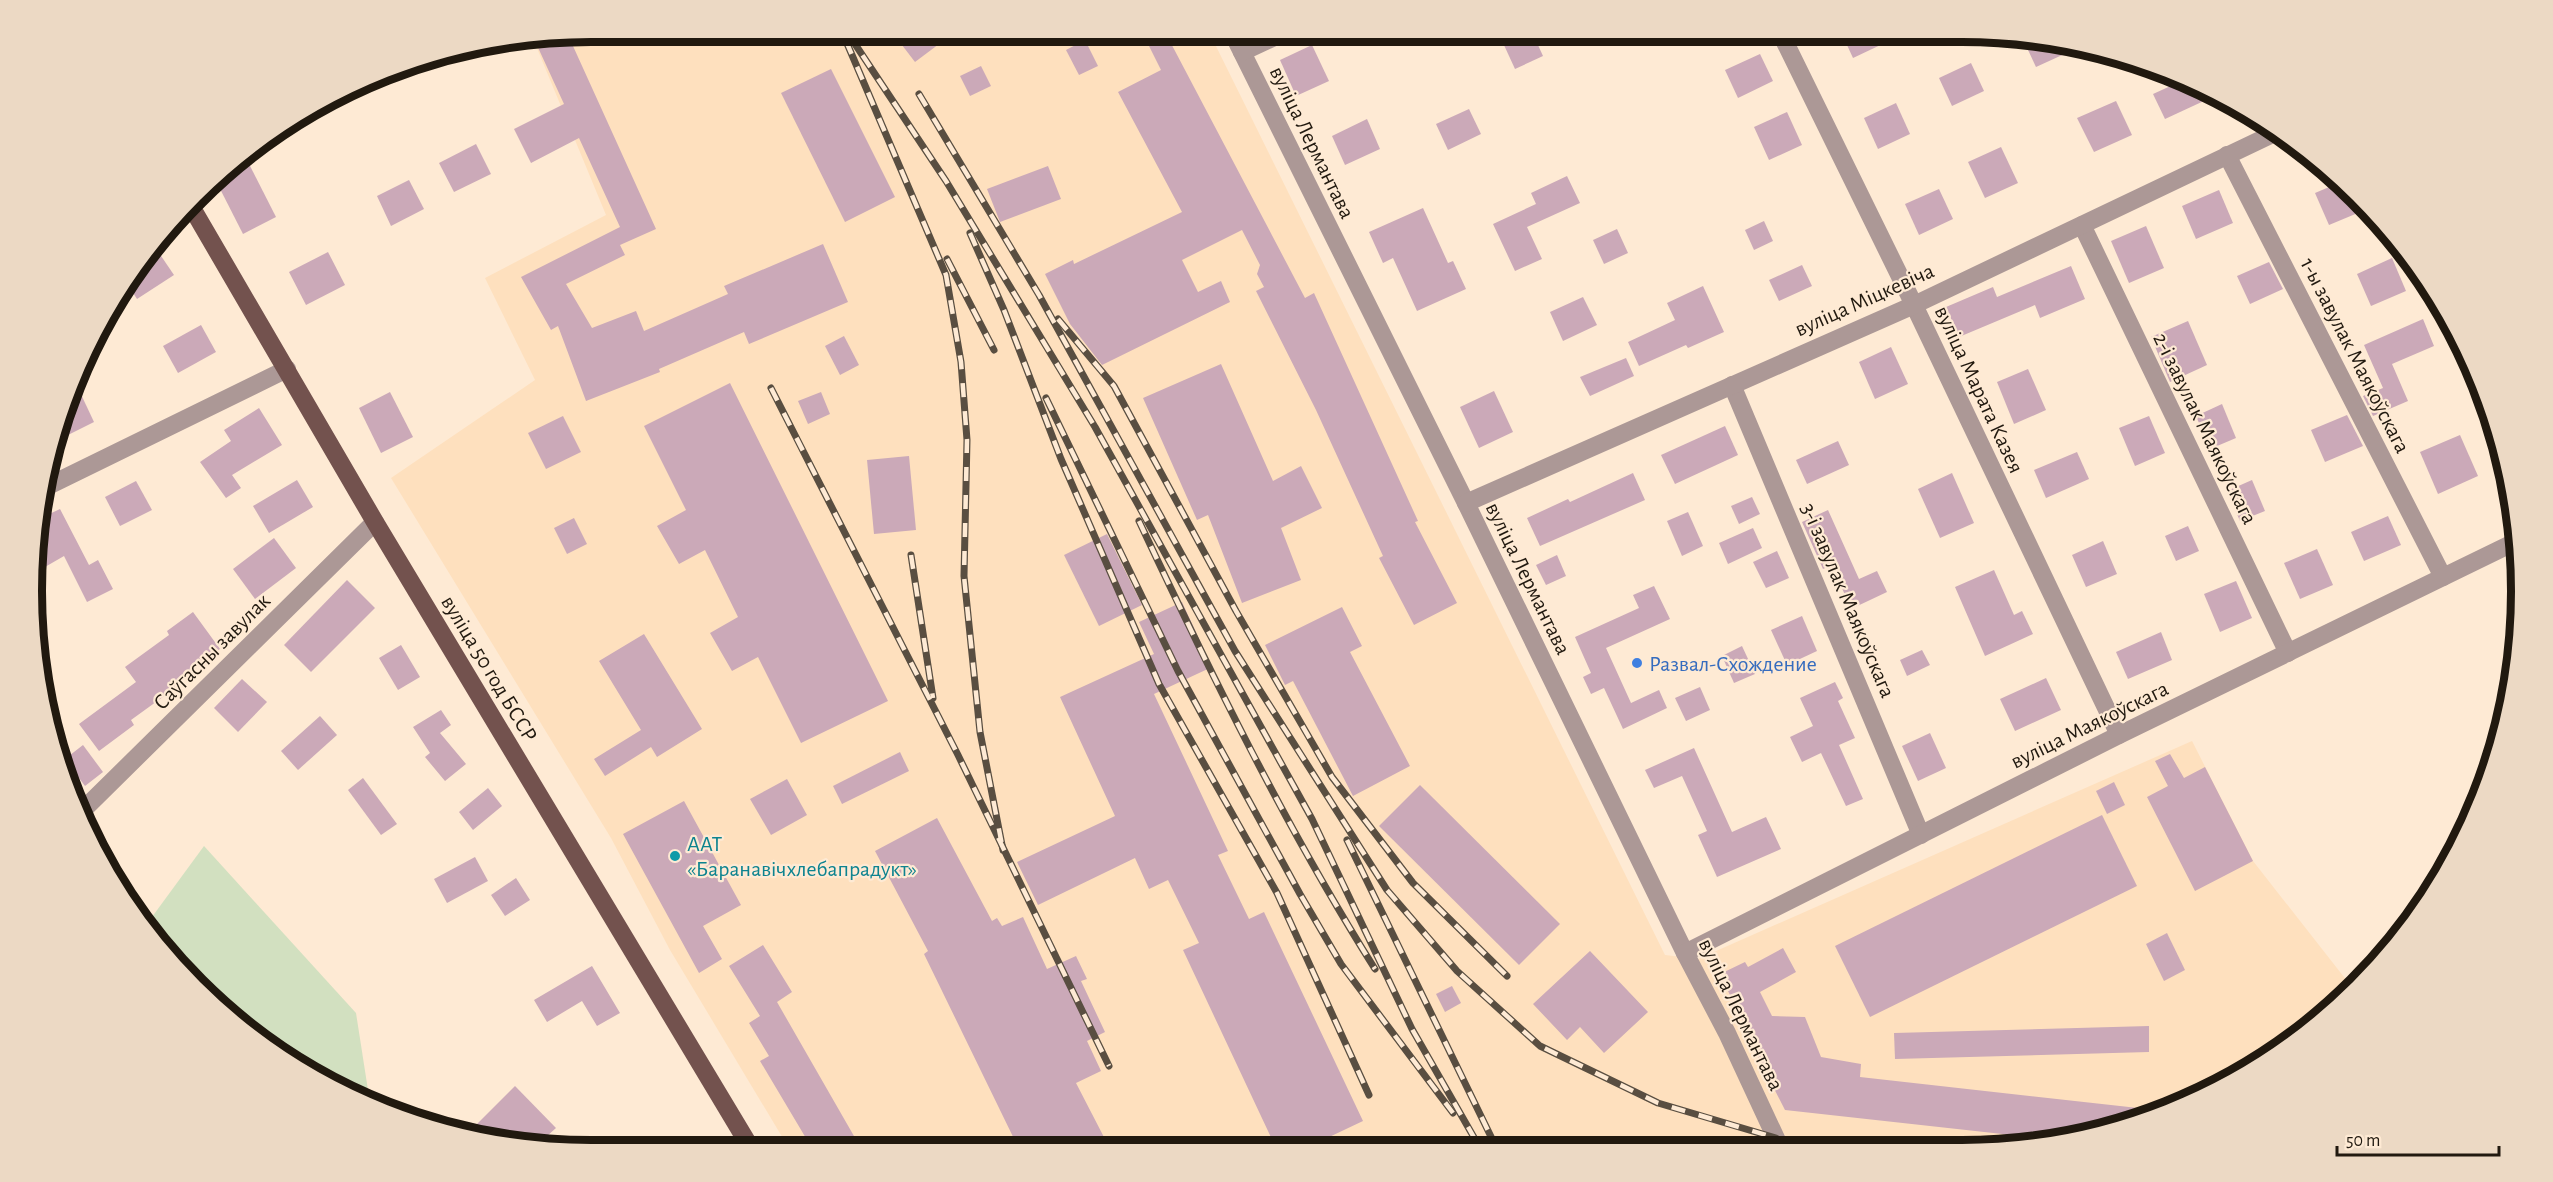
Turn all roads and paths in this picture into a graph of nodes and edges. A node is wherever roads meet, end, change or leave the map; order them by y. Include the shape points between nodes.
1 (1237, 42) edge
2 (1264, 42) edge
3 (1785, 42) edge
4 (1242, 52) junction
5 (2268, 136) edge
6 (2227, 155) junction
7 (194, 212) edge
8 (2082, 225) junction
9 (1914, 304) junction
10 (287, 369) junction
11 (1732, 385) junction
12 (53, 484) edge
13 (1466, 503) junction
14 (375, 522) junction
15 (2509, 545) edge
16 (2443, 577) junction
17 (2288, 653) junction
18 (2119, 735) junction
19 (87, 807) edge
20 (1921, 835) junction
21 (1685, 954) junction
22 (746, 1140) edge
23 (1777, 1140) edge

1 - 4 street, вуліца Лермантава
2 - 4 street
3 - 9 street, вуліца Марата Казея
4 - 13 street, вуліца Лермантава
5 - 6 street, вуліца Міцкевіча
6 - 8 street, вуліца Міцкевіча
6 - 16 street, 1-ы завулак Маякоўскага
7 - 10 main road, вуліца 50 год БССР
8 - 9 street, вуліца Міцкевіча
8 - 17 street, 2-і завулак Маякоўскага
9 - 11 street, вуліца Міцкевіча
9 - 18 street, вуліца Марата Казея
10 - 12 street
10 - 14 main road, вуліца 50 год БССР
11 - 13 street, вуліца Міцкевіча
11 - 20 street, 3-і завулак Маякоўскага
13 - 21 street, вуліца Лермантава
14 - 19 street, Саўгасны завулак
14 - 22 main road, вуліца 50 год БССР
15 - 16 street, вуліца Маякоўскага
16 - 17 street, вуліца Маякоўскага
17 - 18 street, вуліца Маякоўскага
18 - 20 street, вуліца Маякоўскага
20 - 21 street, вуліца Маякоўскага
21 - 23 street, вуліца Лермантава

